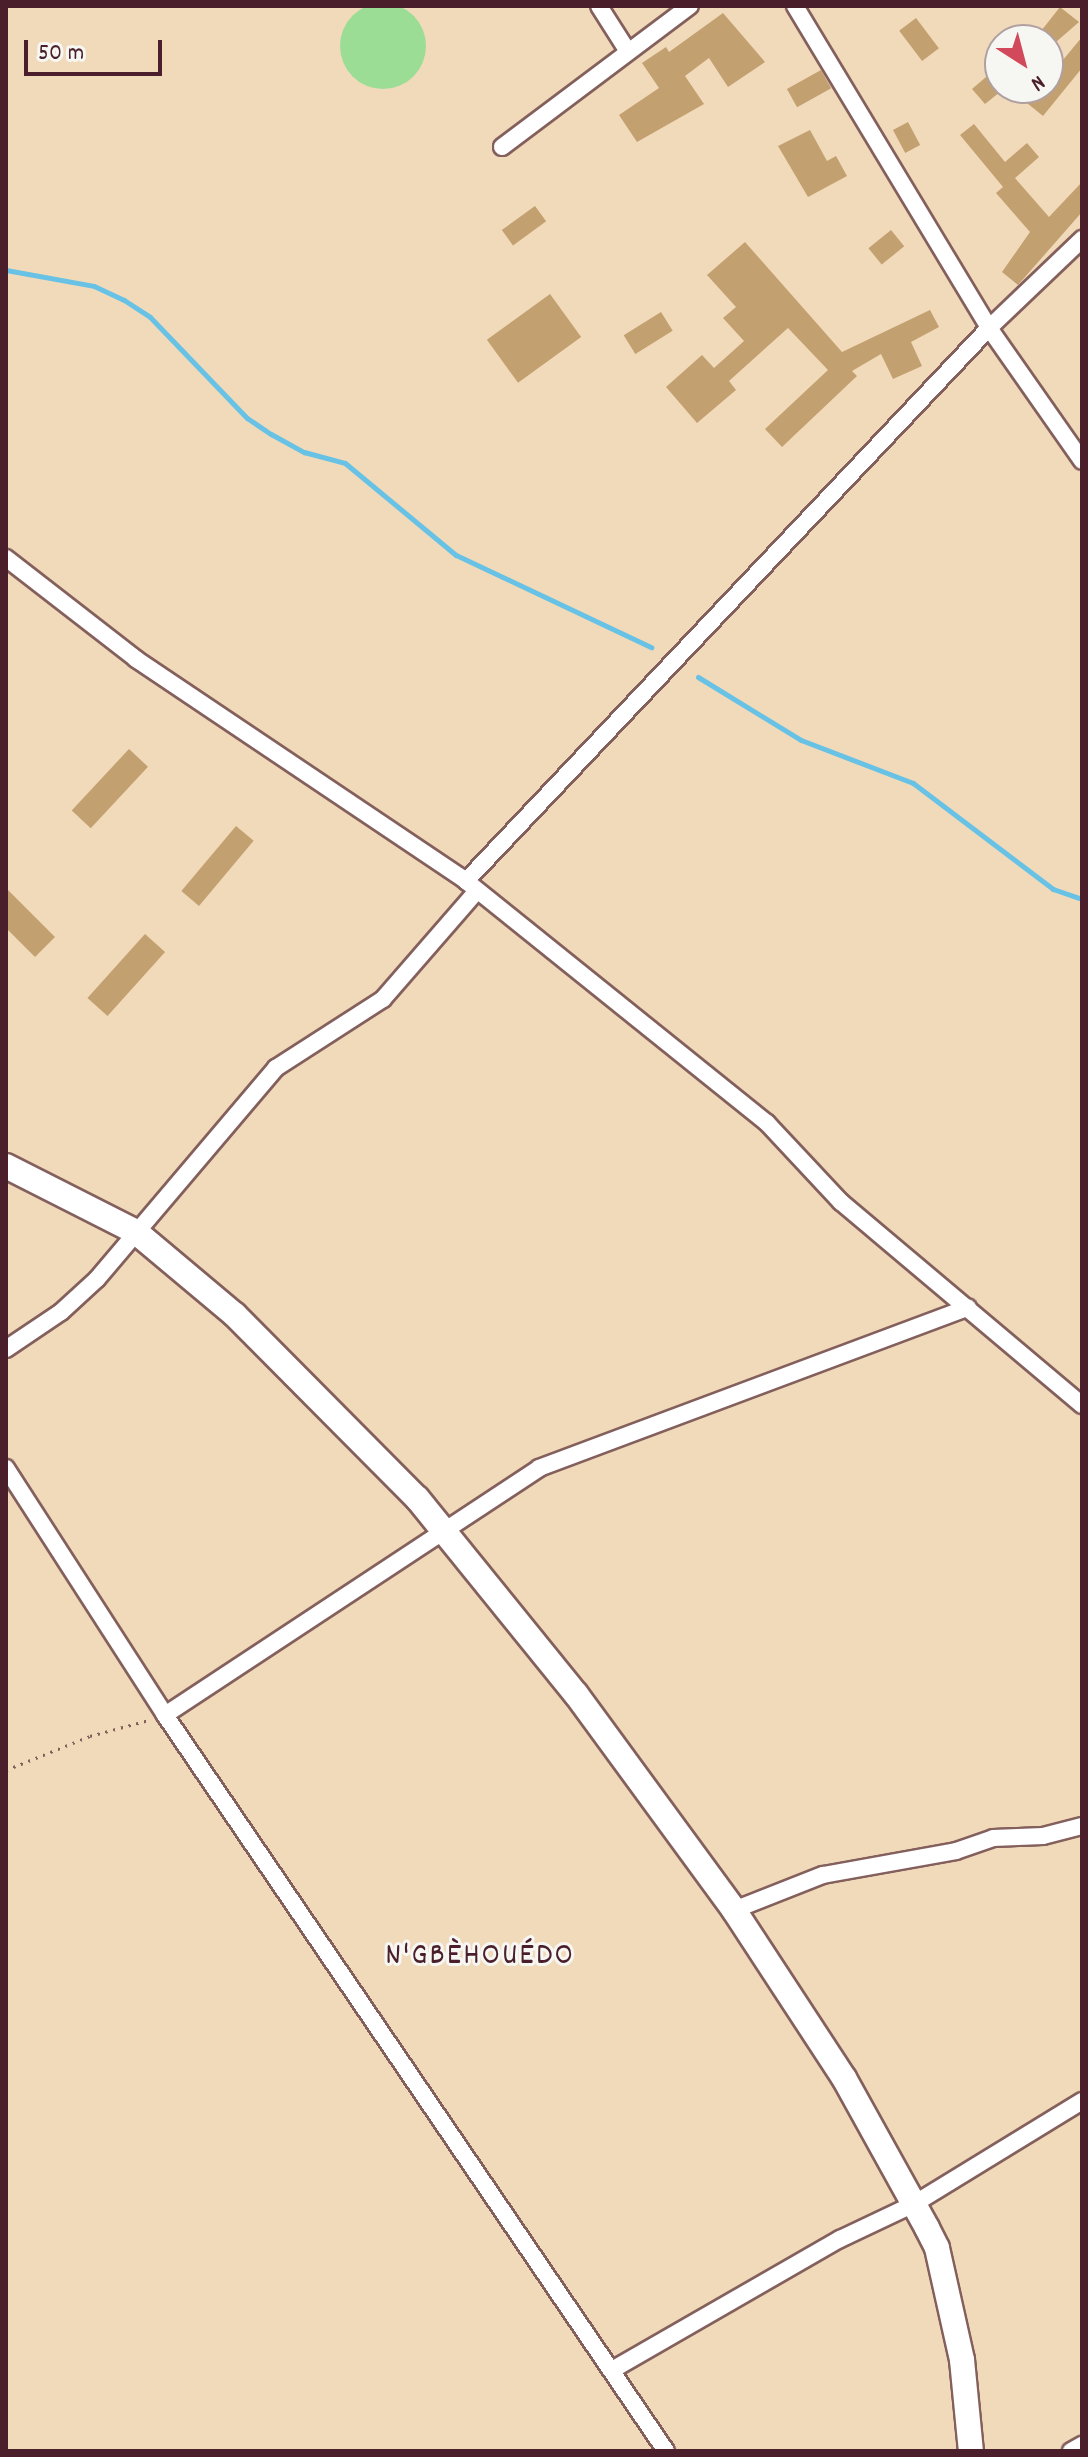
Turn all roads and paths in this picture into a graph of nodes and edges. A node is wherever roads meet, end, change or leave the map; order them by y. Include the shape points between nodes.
1 (599, 6) edge
2 (690, 6) edge
3 (795, 6) edge
4 (627, 50) junction
5 (502, 147) dead end
6 (1082, 239) edge
7 (989, 328) junction
8 (1082, 461) edge
9 (6, 558) edge
10 (472, 886) junction
11 (6, 1166) edge
12 (136, 1232) junction
13 (968, 1308) junction
14 (6, 1349) edge
15 (1082, 1405) edge
16 (6, 1468) edge
17 (445, 1529) junction
18 (165, 1715) junction
19 (6, 1770) edge
20 (1082, 1826) edge
21 (734, 1910) junction
22 (1082, 2101) edge
23 (914, 2204) junction
24 (612, 2370) junction
25 (1082, 2445) edge
26 (666, 2451) edge
27 (971, 2451) edge
28 (1071, 2451) edge

1 - 4 street
2 - 4 street
3 - 7 street
4 - 5 street
6 - 7 street
7 - 8 street
7 - 10 street
9 - 10 street via 136,659
10 - 12 street via 383,999 276,1068
10 - 13 street via 767,1123 841,1202
11 - 12 street
12 - 14 street via 61,1312
12 - 17 street via 235,1315
13 - 15 street
13 - 17 street via 539,1468
16 - 18 street
17 - 18 street
17 - 21 street via 576,1694
18 - 19 path via 90,1736
18 - 24 street
20 - 21 street via 1043,1836 993,1838 956,1851 823,1875
21 - 23 street via 844,2078
22 - 23 street
23 - 24 street via 840,2239
23 - 27 street via 944,2274 962,2360
24 - 26 street
25 - 28 street

